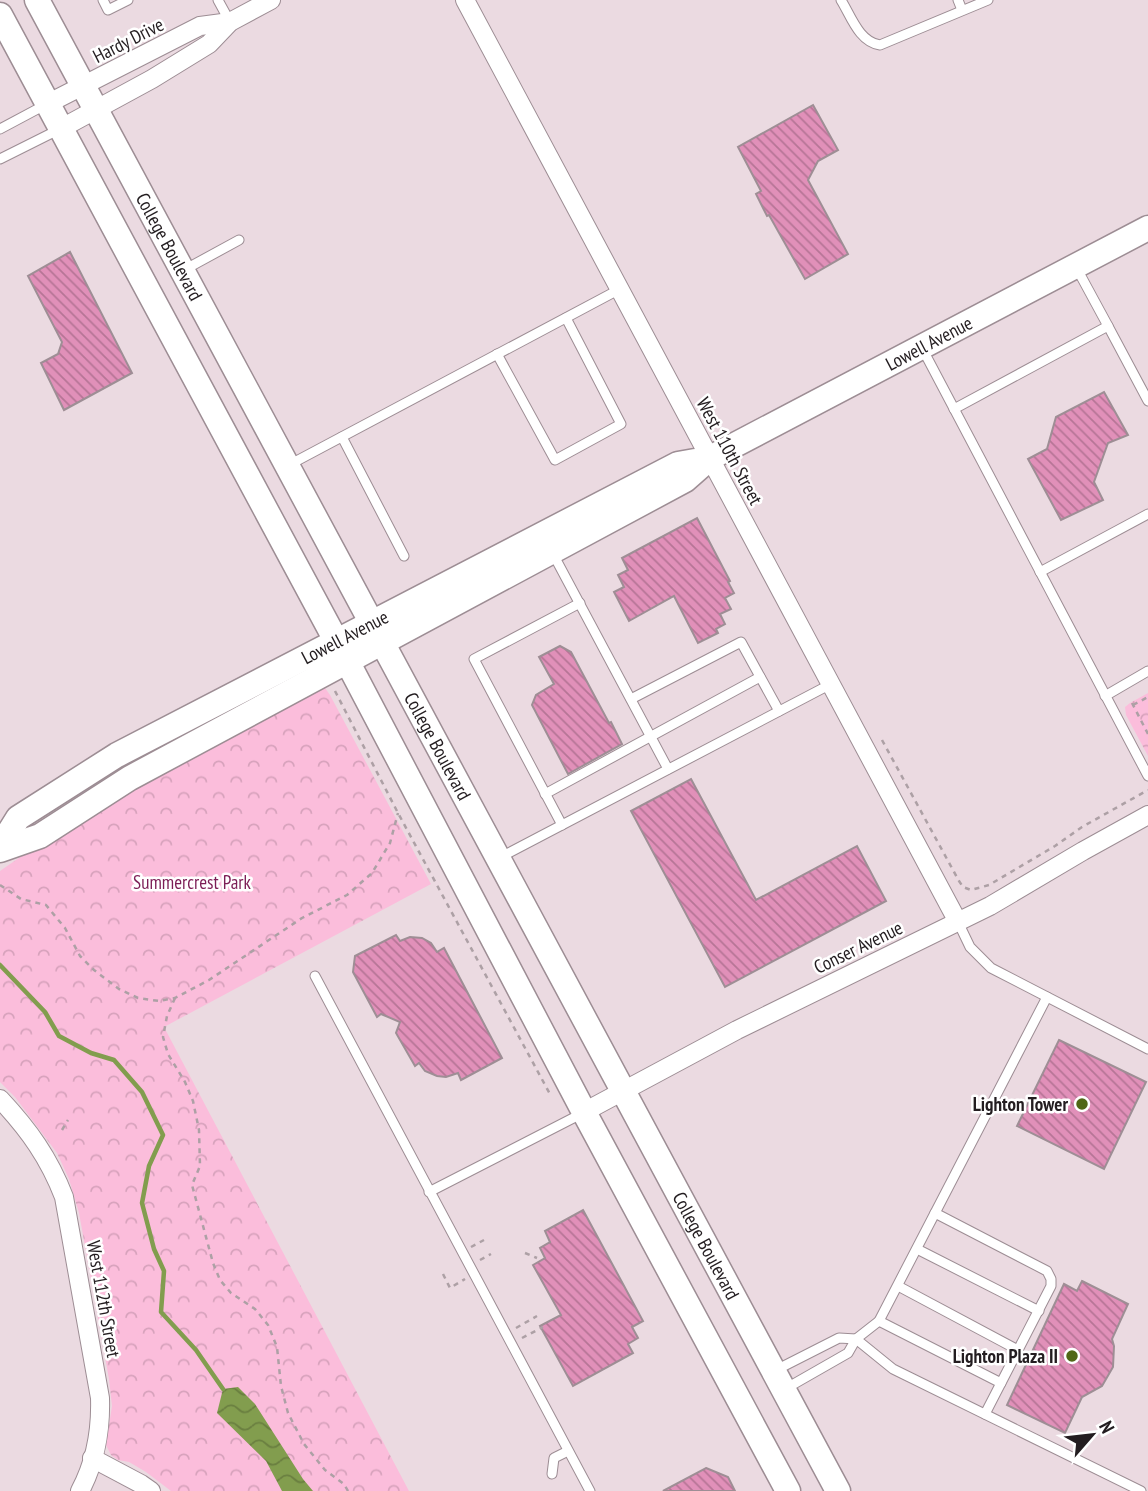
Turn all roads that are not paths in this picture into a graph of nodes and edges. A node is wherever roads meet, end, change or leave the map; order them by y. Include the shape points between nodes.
1 (37, 0) edge
2 (103, 0) edge
3 (128, 0) edge
4 (218, 0) edge
5 (271, 0) edge
6 (465, 0) edge
7 (841, 0) edge
8 (958, 0) edge
9 (988, 0) edge
10 (962, 10) junction
11 (0, 15) edge
12 (230, 22) junction
13 (83, 86) junction
14 (47, 104) junction
15 (96, 110) junction
16 (0, 129) edge
17 (60, 129) junction
18 (0, 159) edge
19 (1148, 228) edge
20 (239, 240) dead end
21 (1075, 266) junction
22 (182, 270) junction
23 (620, 289) junction
24 (566, 318) junction
25 (1108, 326) junction
26 (921, 346) junction
27 (497, 355) junction
28 (1148, 401) edge
29 (954, 409) junction
30 (342, 437) junction
31 (710, 458) junction
32 (287, 466) junction
33 (1148, 514) edge
34 (552, 551) junction
35 (404, 556) dead end
36 (1040, 572) junction
37 (580, 603) junction
38 (377, 634) junction
39 (342, 651) junction
40 (1148, 671) edge
41 (760, 677) junction
42 (831, 684) junction
43 (1105, 696) junction
44 (631, 699) junction
45 (779, 711) junction
46 (650, 736) junction
47 (668, 769) junction
48 (1148, 776) edge
49 (545, 794) junction
50 (1148, 815) edge
51 (562, 825) junction
52 (0, 848) edge
53 (498, 859) junction
54 (958, 922) junction
55 (314, 976) dead end
56 (1047, 996) junction
57 (1148, 1049) edge
58 (622, 1092) junction
59 (0, 1099) edge
60 (584, 1112) junction
61 (429, 1192) junction
62 (935, 1213) junction
63 (917, 1249) junction
64 (898, 1286) junction
65 (1039, 1311) junction
66 (879, 1321) junction
67 (856, 1339) junction
68 (1018, 1350) junction
69 (778, 1381) junction
70 (1001, 1383) junction
71 (985, 1414) junction
72 (568, 1451) junction
73 (92, 1458) junction
74 (552, 1474) dead end
75 (80, 1491) edge
76 (150, 1491) edge
77 (590, 1491) edge
78 (788, 1491) edge
79 (838, 1491) edge
80 (1141, 1491) edge

1 - 13 main road, College Boulevard
2 - 3 lane via 108,10
4 - 12 lane
5 - 12 street, Hardy Drive
6 - 23 street, West 110th Street
7 - 10 lane via 866,40 880,45
8 - 10 lane
9 - 10 lane
11 - 14 main road, College Boulevard
12 - 13 street, Hardy Drive via 201,26
12 - 15 street, Hardy Drive via 209,44
13 - 14 street, Hardy Drive
13 - 15 main road, College Boulevard
14 - 16 lane
14 - 17 main road, College Boulevard
15 - 17 street, Hardy Drive
15 - 22 main road, College Boulevard
17 - 18 lane
17 - 39 main road, College Boulevard
19 - 21 main road, Lowell Avenue
20 - 22 lane
21 - 25 lane
21 - 26 main road, Lowell Avenue
22 - 32 main road, College Boulevard
23 - 24 lane
23 - 31 street, West 110th Street
24 - 27 lane
24 - 27 lane via 621,424 555,460
25 - 28 lane
25 - 29 lane
26 - 29 lane
26 - 31 main road, Lowell Avenue
27 - 30 lane
29 - 36 lane
30 - 32 lane
30 - 35 lane
31 - 34 main road, Lowell Avenue via 685,480
31 - 38 main road, Lowell Avenue via 678,464
31 - 42 street, West 110th Street
32 - 38 main road, College Boulevard
33 - 36 lane
34 - 37 lane
34 - 38 main road, Lowell Avenue
36 - 43 lane
37 - 44 lane
37 - 49 lane via 474,659
38 - 39 main road, Lowell Avenue
38 - 53 main road, College Boulevard
39 - 52 main road, Lowell Avenue via 117,755 18,818
39 - 60 main road, College Boulevard
40 - 43 lane
41 - 44 lane via 741,642
41 - 45 lane
41 - 46 lane
42 - 45 lane
42 - 54 street, West 110th Street
43 - 48 lane
44 - 46 lane
45 - 47 lane
46 - 47 lane
46 - 49 lane
47 - 51 lane
49 - 51 lane
50 - 54 street, Conser Avenue
51 - 53 lane
53 - 58 main road, College Boulevard
54 - 56 lane via 970,947 991,968
54 - 58 street, Conser Avenue
55 - 61 lane
56 - 57 lane
56 - 62 lane
58 - 60 street, Conser Avenue
58 - 69 main road, College Boulevard
59 - 73 street, West 112th Street via 37,1143 64,1197 100,1398 99,1432
60 - 61 lane
60 - 78 main road, College Boulevard
61 - 72 lane
62 - 63 lane
62 - 65 lane via 1047,1271 1051,1286
63 - 64 lane
63 - 65 lane
64 - 66 lane
64 - 68 lane
65 - 68 lane
66 - 67 lane
66 - 70 lane
67 - 69 lane via 848,1353
67 - 69 lane via 839,1338
67 - 71 lane via 893,1369
68 - 70 lane
69 - 79 main road, College Boulevard
70 - 71 lane
71 - 80 lane
72 - 74 lane via 554,1458
72 - 77 lane
73 - 75 street, West 112th Street
73 - 76 street

